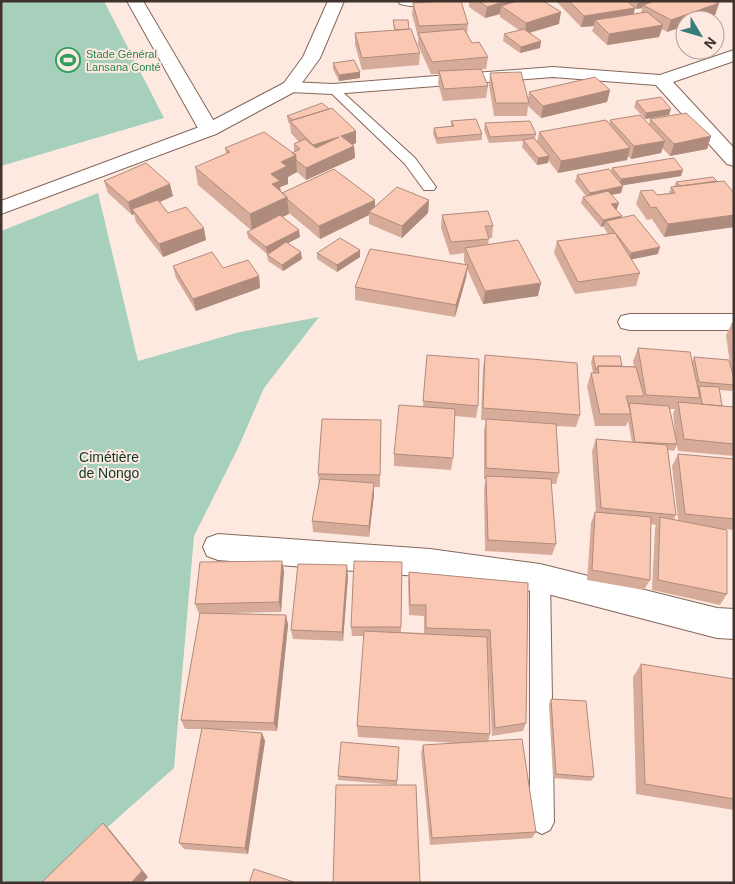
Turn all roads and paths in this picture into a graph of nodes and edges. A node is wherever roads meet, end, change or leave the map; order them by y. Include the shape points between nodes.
1 (136, 1) edge
2 (336, 1) edge
3 (406, 1) edge
4 (429, 1) edge
5 (734, 55) edge
6 (660, 80) junction
7 (290, 87) junction
8 (333, 89) junction
9 (209, 130) junction
10 (734, 160) edge
11 (429, 187) dead end
12 (1, 208) edge
13 (630, 322) dead end
14 (734, 322) edge
15 (218, 547) dead end
16 (540, 578) junction
17 (734, 624) edge
18 (542, 822) dead end

1 - 9 street
2 - 7 street via 311,58
3 - 4 street
5 - 6 street
6 - 8 street via 552,72
6 - 10 street
7 - 8 street
7 - 9 street
8 - 11 lane via 410,161
9 - 12 street
13 - 14 street
15 - 16 street via 430,563
16 - 17 street via 717,623
16 - 18 lane

